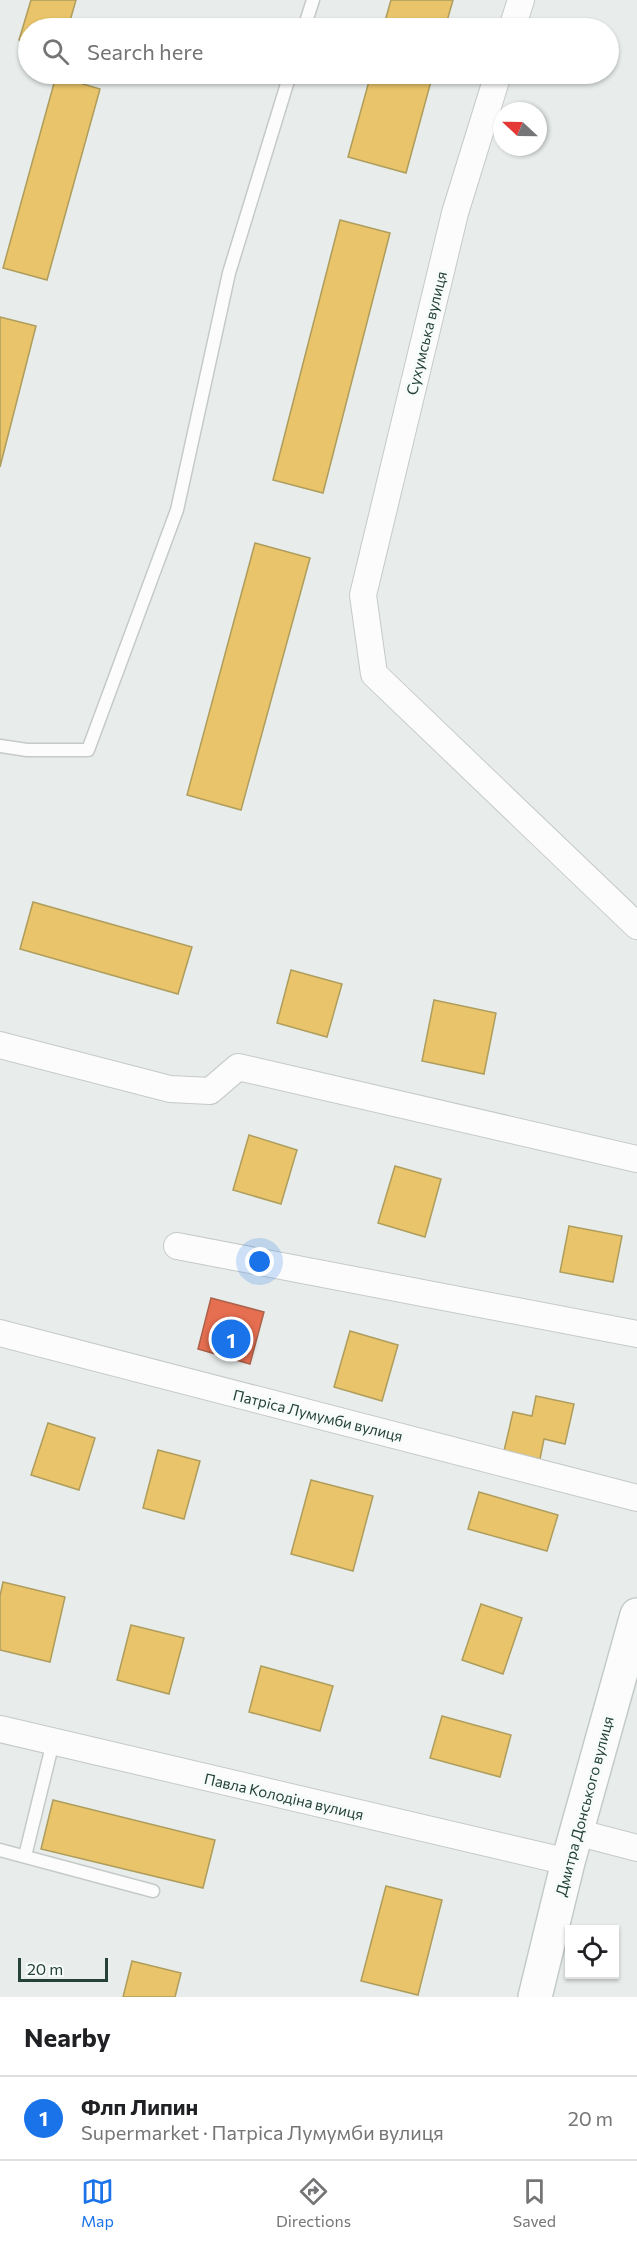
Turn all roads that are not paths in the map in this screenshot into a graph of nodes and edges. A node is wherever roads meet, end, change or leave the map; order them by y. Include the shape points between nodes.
1 (313, 0) edge
2 (521, 0) edge
3 (307, 18) edge
4 (515, 18) edge
5 (287, 84) edge
6 (495, 84) edge
7 (0, 746) edge
8 (637, 926) edge
9 (0, 1045) edge
10 (637, 1159) edge
11 (177, 1246) dead end
12 (0, 1333) edge
13 (637, 1334) edge
14 (637, 1498) edge
15 (637, 1615) edge
16 (0, 1730) edge
17 (53, 1742) junction
18 (572, 1847) junction
19 (637, 1848) edge
20 (0, 1850) edge
21 (25, 1856) junction
22 (153, 1891) dead end
23 (535, 1997) edge

1 - 3 lane
2 - 4 street
5 - 7 lane via 229,273 177,510 88,750
6 - 8 street, Сухумська вулиця via 455,213 363,595 374,675
9 - 10 street via 170,1089 210,1091 238,1067
11 - 13 street
12 - 14 street, Патріса Лумумби вулиця
15 - 18 street, Дмитра Донського вулиця
16 - 17 street, Павла Колодіна вулиця
17 - 18 street, Павла Колодіна вулиця
17 - 21 lane
18 - 19 street, Павла Колодіна вулиця
18 - 23 street, Дмитра Донського вулиця
20 - 21 lane
21 - 22 lane

